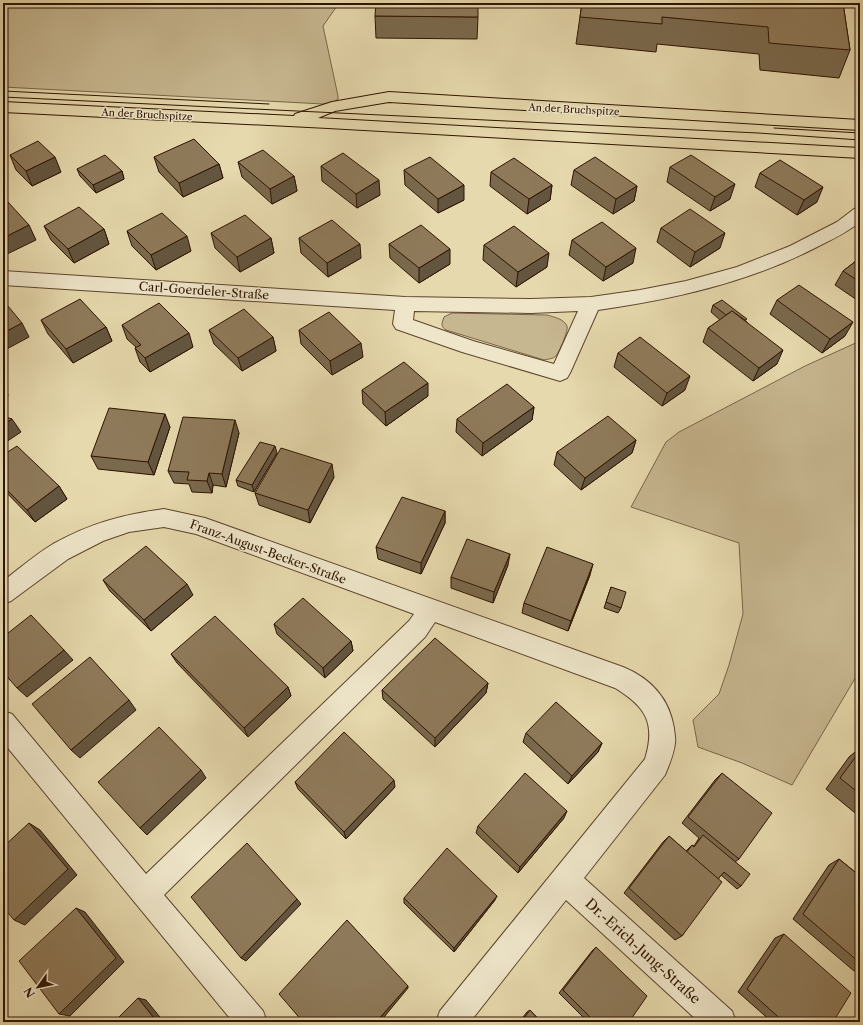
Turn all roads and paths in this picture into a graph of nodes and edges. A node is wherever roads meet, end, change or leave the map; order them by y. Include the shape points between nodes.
1 (389, 97) junction
2 (3, 108) edge
3 (290, 121) junction
4 (860, 125) edge
5 (392, 127) junction
6 (860, 153) edge
7 (860, 213) edge
8 (3, 278) edge
9 (405, 304) junction
10 (591, 304) junction
11 (3, 594) edge
12 (430, 610) junction
13 (3, 723) edge
14 (565, 880) junction
15 (145, 894) junction
16 (252, 1022) edge
17 (450, 1022) edge
18 (721, 1022) edge

1 - 3 main road, An der Bruchspitze via 332,107
1 - 4 main road, An der Bruchspitze
1 - 5 main road via 378,105 375,115
2 - 3 main road, An der Bruchspitze
3 - 5 main road, An der Bruchspitze
5 - 6 main road, An der Bruchspitze
7 - 10 street, Carl-Goerdeler-Straße via 836,230 743,272 686,288
8 - 9 street, Carl-Goerdeler-Straße
9 - 10 street, Carl-Goerdeler-Straße
9 - 10 street via 403,324 469,347 560,373
11 - 12 street, Franz-August-Becker-Straße via 60,552 97,532 129,523 164,518 197,525
12 - 14 street, Franz-August-Becker-Straße via 623,679 639,689 653,703 660,721 663,742 656,766
12 - 15 street via 417,629
13 - 15 street
14 - 17 street
14 - 18 street, Dr.-Erich-Jung-Straße
15 - 16 street

